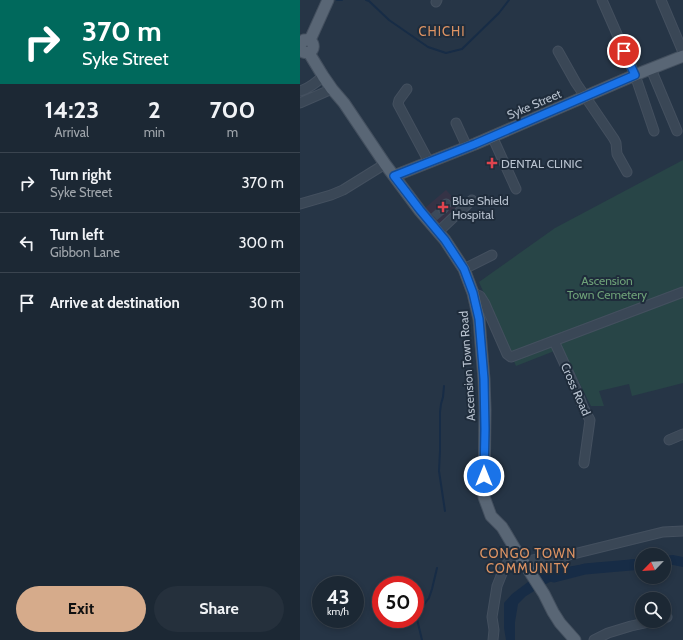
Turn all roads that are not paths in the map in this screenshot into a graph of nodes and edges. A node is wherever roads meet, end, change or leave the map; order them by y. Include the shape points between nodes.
1 (602, 0) edge
2 (661, 0) edge
3 (326, 5) edge
4 (305, 43) edge
5 (302, 50) edge
6 (558, 51) dead end
7 (683, 52) edge
8 (683, 56) edge
9 (651, 69) junction
10 (635, 75) junction
11 (323, 76) junction
12 (332, 89) junction
13 (407, 89) dead end
14 (300, 91) edge
15 (586, 96) junction
16 (300, 103) edge
17 (456, 124) dead end
18 (654, 130) dead end
19 (677, 131) dead end
20 (492, 136) junction
21 (467, 147) junction
22 (430, 162) junction
23 (386, 164) junction
24 (627, 172) dead end
25 (394, 176) junction
26 (516, 189) dead end
27 (472, 200) dead end
28 (300, 204) edge
29 (438, 232) junction
30 (492, 255) dead end
31 (464, 269) junction
32 (683, 292) edge
33 (473, 293) junction
34 (554, 341) junction
35 (683, 434) edge
36 (669, 440) dead end
37 (584, 463) dead end
38 (683, 531) edge
39 (517, 552) junction
40 (524, 562) junction
41 (635, 625) edge
42 (493, 640) edge
43 (576, 640) edge
44 (594, 640) edge

1 - 10 street
2 - 7 street
3 - 4 main road
4 - 5 main road via 312,42 314,46 312,50
5 - 11 main road, Ascension Town Road
6 - 15 street
8 - 9 main road, Syke Street
9 - 10 main road, Syke Street
9 - 19 street
10 - 15 main road, Syke Street
10 - 18 street
11 - 12 main road, Ascension Town Road
11 - 14 street via 307,89
12 - 16 street
12 - 23 main road, Ascension Town Road
13 - 22 street via 398,100 398,104
15 - 20 main road, Syke Street
15 - 24 street via 616,143 617,154
17 - 21 street
20 - 21 main road, Syke Street
20 - 26 street
21 - 22 main road, Syke Street
22 - 25 main road, Syke Street
23 - 25 main road, Ascension Town Road
23 - 28 street via 343,190
25 - 29 main road, Ascension Town Road via 431,218
27 - 29 street
29 - 31 main road, Ascension Town Road
30 - 31 street
31 - 33 main road, Ascension Town Road
32 - 34 street
33 - 34 street via 480,296 485,304 507,354 511,357
33 - 39 main road, Ascension Town Road via 479,319 484,379 484,497 492,516
34 - 37 street, Cross Road via 590,420
35 - 36 street
38 - 40 street via 663,532 557,558 545,557
39 - 40 main road, Ascension Town Road
39 - 42 street via 505,566 497,586 492,617
40 - 43 main road, Ascension Town Road via 553,612
41 - 44 street

